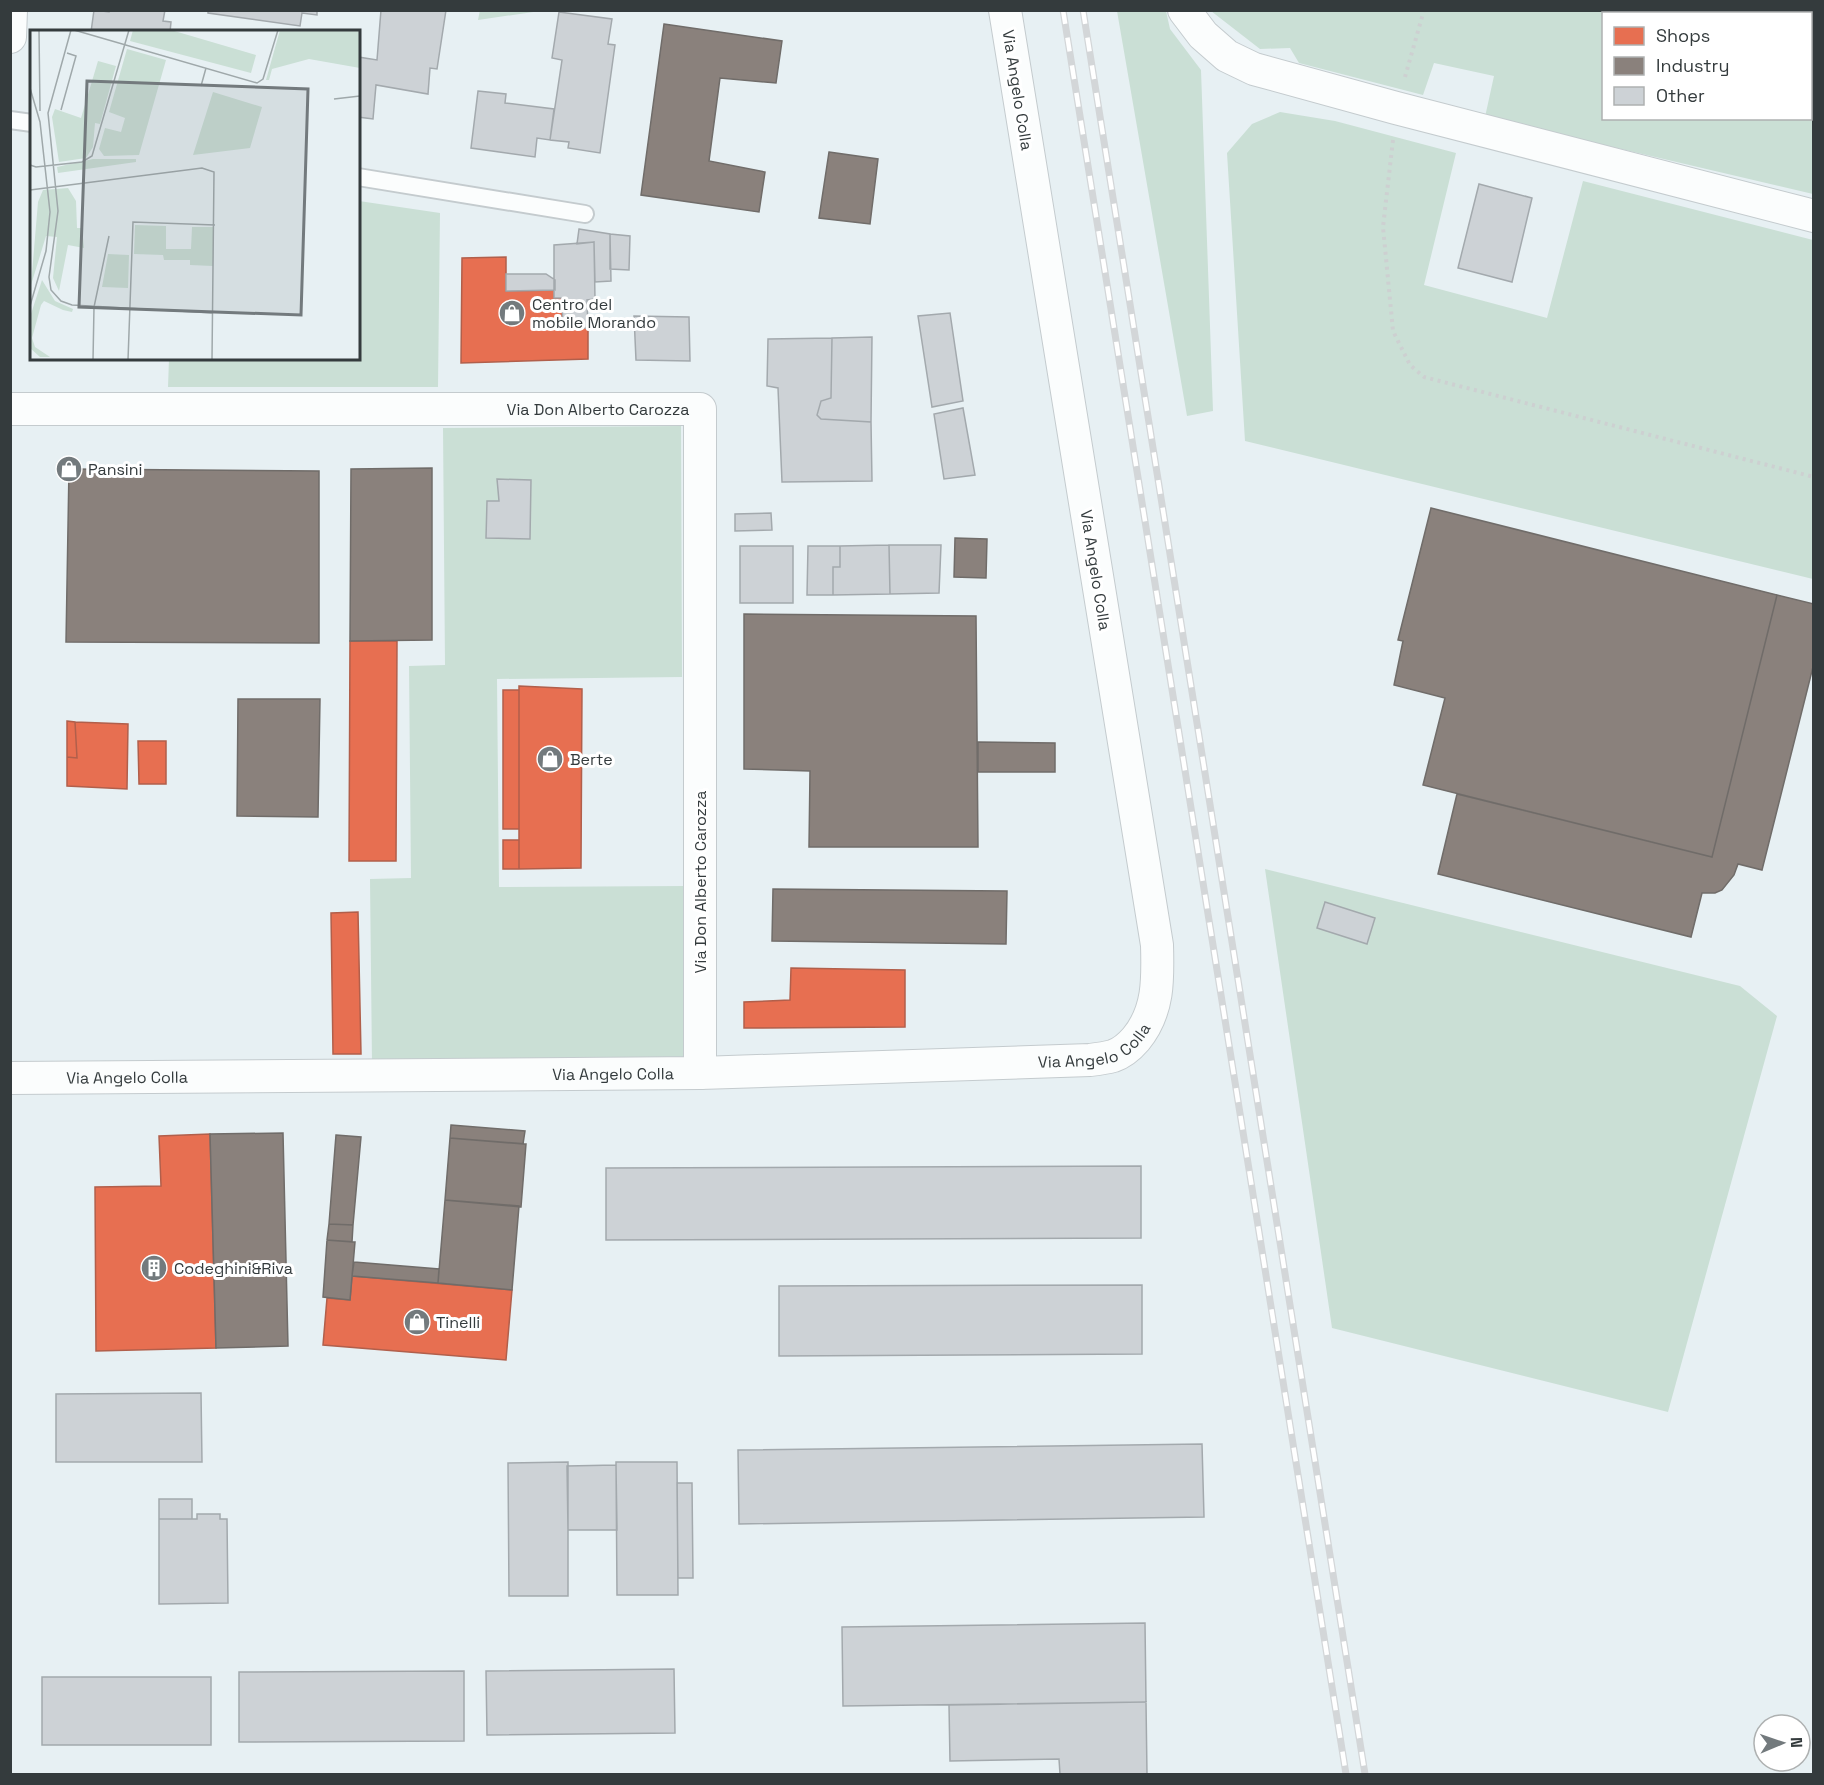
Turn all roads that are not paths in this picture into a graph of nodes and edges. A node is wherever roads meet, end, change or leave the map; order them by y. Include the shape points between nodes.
1 (11, 10) edge
2 (1005, 10) edge
3 (1184, 10) edge
4 (10, 37) edge
5 (10, 120) edge
6 (30, 123) edge
7 (360, 177) edge
8 (585, 214) dead end
9 (1814, 216) edge
10 (10, 409) edge
11 (700, 1073) junction
12 (10, 1078) edge

1 - 4 street
2 - 11 street, Via Angelo Colla via 1157,945 1154,1004 1145,1028 1130,1045 1115,1055 1090,1060
3 - 9 street via 1203,35 1227,56 1254,69
5 - 6 lane
7 - 8 lane
10 - 11 street, Via Don Alberto Carozza via 700,409
11 - 12 street, Via Angelo Colla

